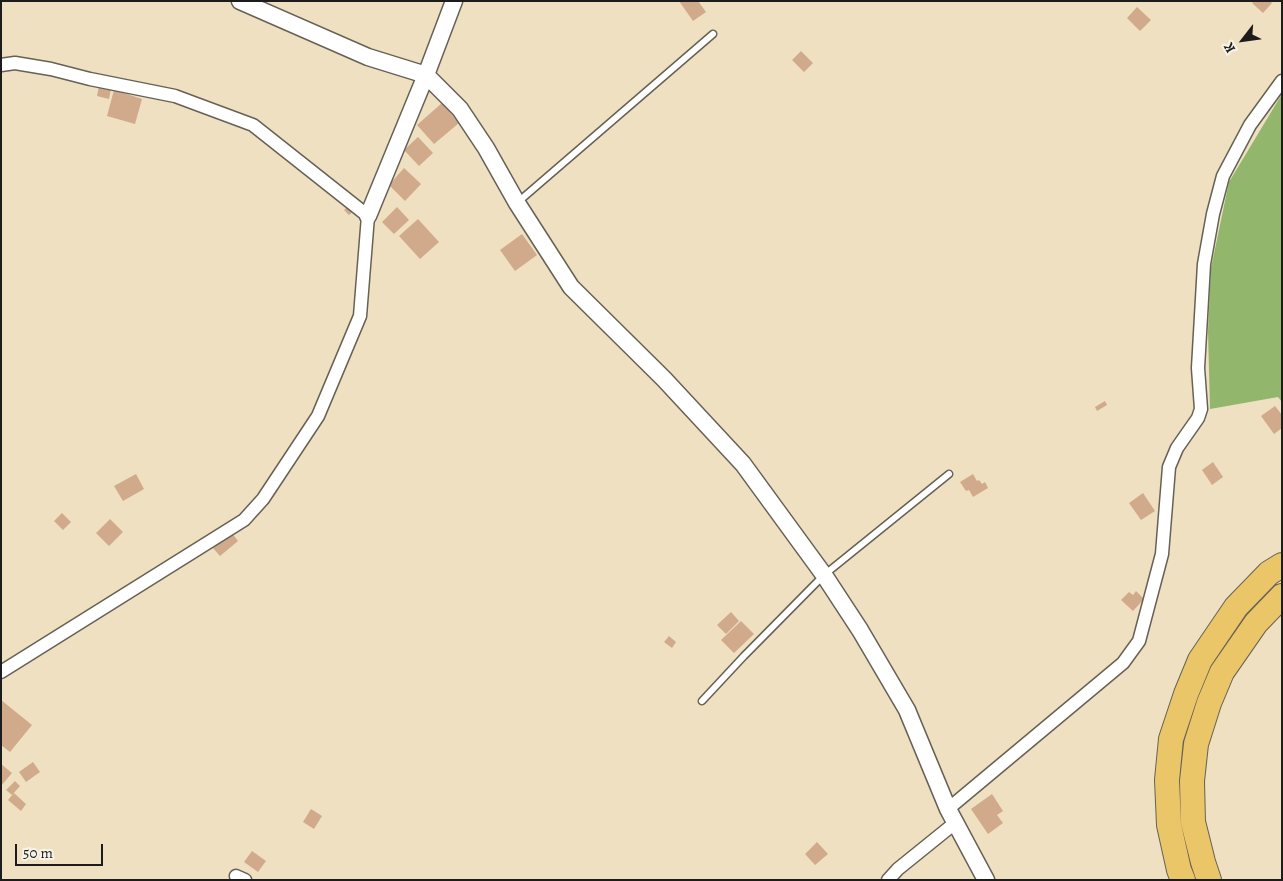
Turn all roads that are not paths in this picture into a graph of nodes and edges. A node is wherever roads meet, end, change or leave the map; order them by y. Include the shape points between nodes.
1 (240, 1) edge
2 (454, 1) edge
3 (712, 34) dead end
4 (1, 65) edge
5 (426, 76) junction
6 (1282, 81) edge
7 (517, 203) junction
8 (368, 216) junction
9 (949, 474) dead end
10 (1282, 565) edge
11 (824, 575) junction
12 (1282, 596) edge
13 (1, 672) edge
14 (702, 701) dead end
15 (951, 816) junction
16 (888, 880) edge
17 (986, 880) edge
18 (1183, 880) edge
19 (1210, 880) edge

1 - 5 street via 368,57
2 - 5 street
3 - 7 lane
4 - 8 street via 15,63 50,68 175,96 253,125
5 - 7 street via 460,109
5 - 8 street
6 - 15 street via 1250,125 1223,176 1212,214 1204,264 1198,368 1201,409 1169,467 1162,554 1138,641 1123,663
7 - 11 street via 571,287 664,379 743,464
8 - 13 street via 360,316 318,416 262,500 244,520
9 - 11 lane
10 - 18 highway via 1269,573 1236,607 1200,660 1171,739 1167,780 1169,825
11 - 14 lane
11 - 15 street via 906,710
12 - 19 highway via 1256,623 1222,672 1196,744 1192,781 1193,822 1202,862
15 - 16 street
15 - 17 street

